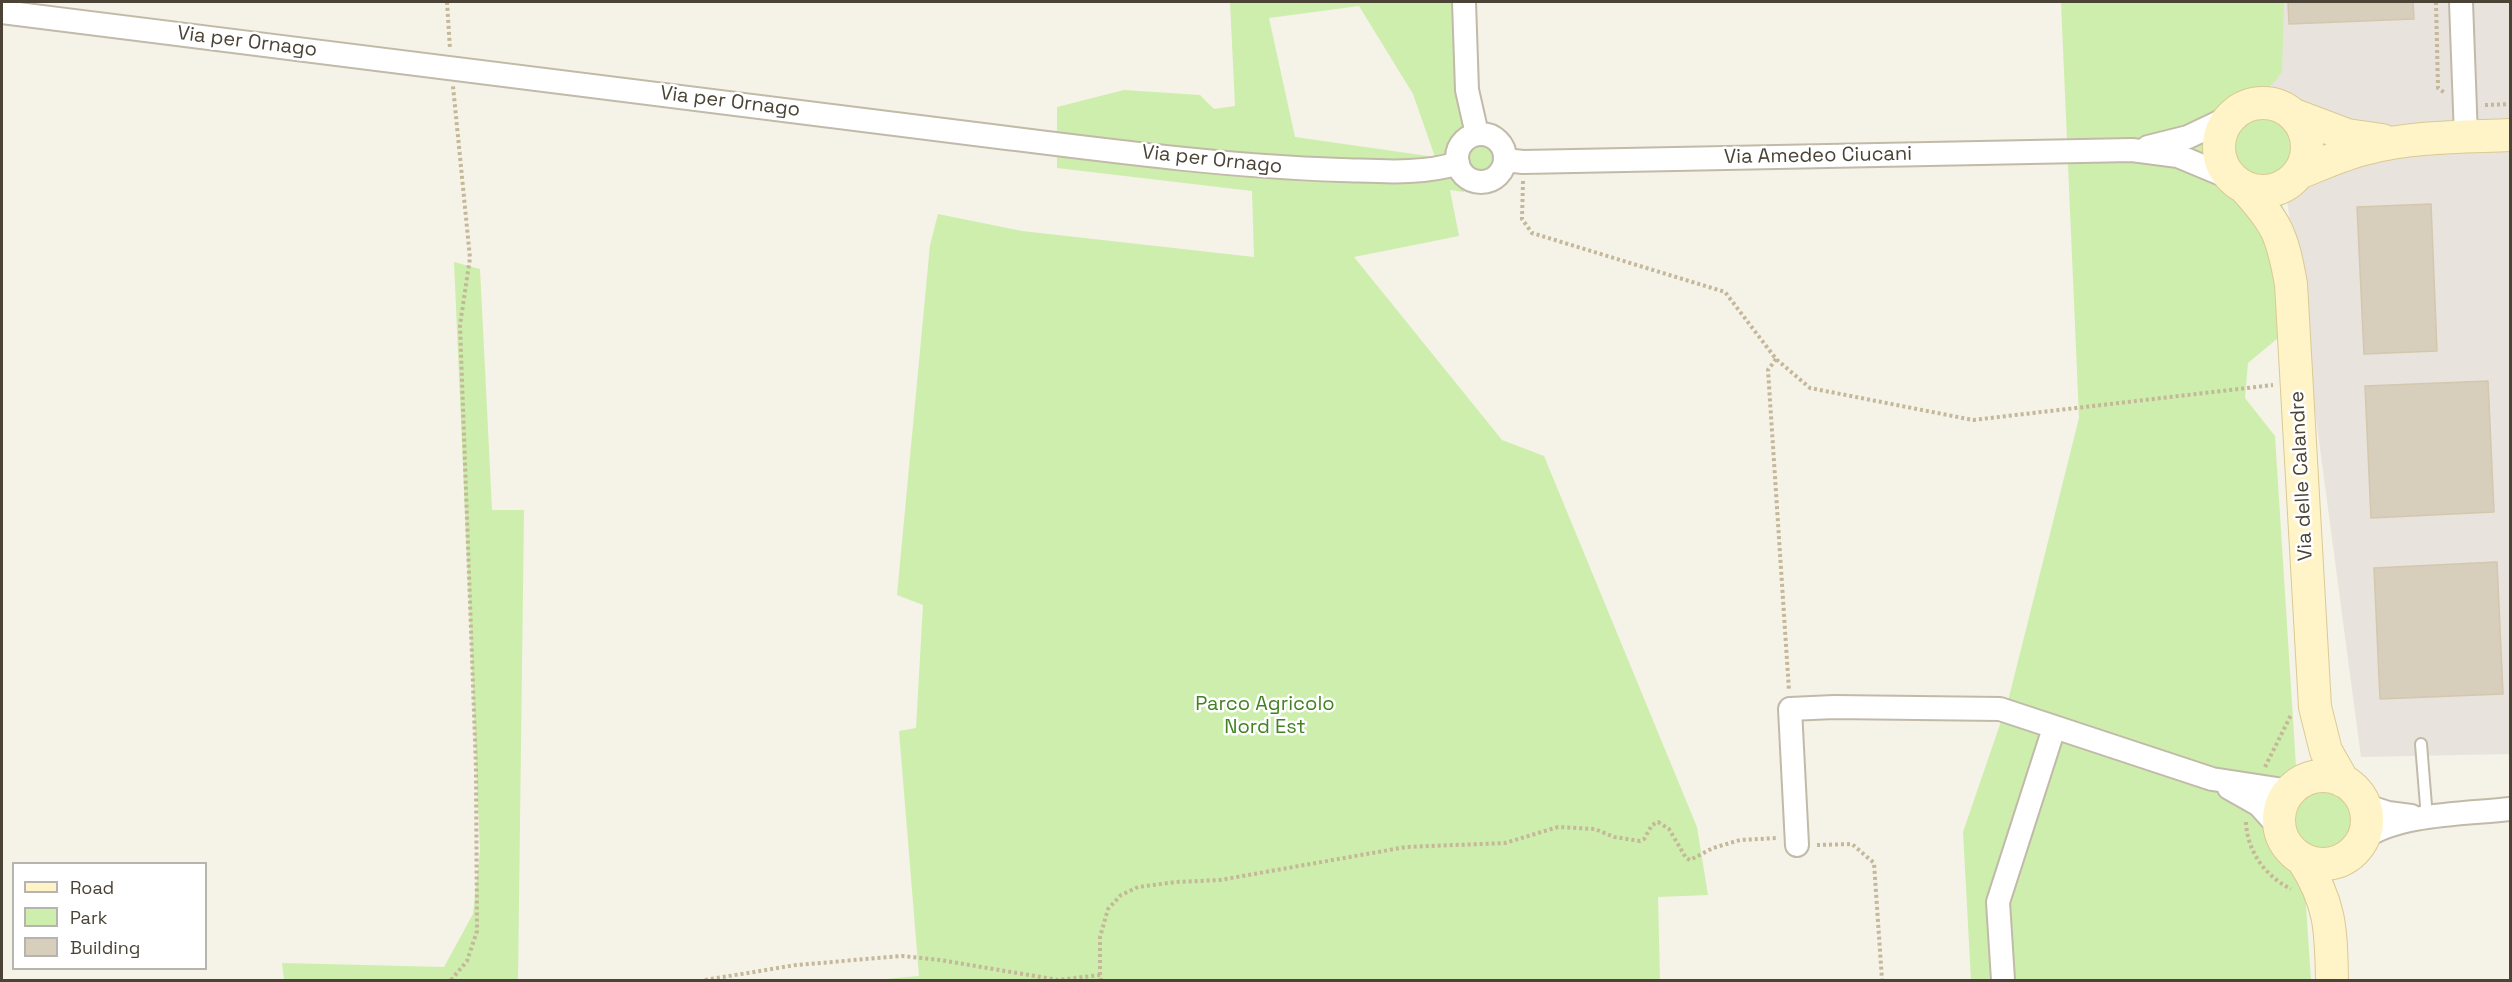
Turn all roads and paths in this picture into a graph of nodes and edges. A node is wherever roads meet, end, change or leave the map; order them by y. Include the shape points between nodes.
1 (447, 2) edge
2 (1464, 2) edge
3 (2461, 2) edge
4 (2, 12) edge
5 (451, 66) junction
6 (2294, 115) junction
7 (2230, 117) junction
8 (1477, 134) junction
9 (2511, 135) edge
10 (2466, 137) junction
11 (2404, 141) junction
12 (2132, 150) junction
13 (1514, 161) junction
14 (1458, 163) junction
15 (2297, 174) junction
16 (2237, 182) junction
17 (2282, 247) junction
18 (1776, 358) junction
19 (2297, 382) junction
20 (2315, 707) junction
21 (1790, 709) junction
22 (2054, 728) junction
23 (2421, 744) dead end
24 (2212, 779) junction
25 (2343, 781) junction
26 (2291, 789) junction
27 (2364, 805) junction
28 (2511, 809) edge
29 (2427, 818) junction
30 (2278, 826) junction
31 (1797, 842) junction
32 (2358, 846) junction
33 (2303, 860) junction
34 (2330, 927) junction
35 (1100, 978) edge
36 (452, 981) edge
37 (705, 981) edge
38 (1882, 981) edge
39 (2004, 981) edge
40 (2332, 981) edge

1 - 5 path
2 - 8 street via 1467,90
3 - 10 street
4 - 5 street, Via per Ornago
5 - 14 street, Via per Ornago via 1265,168 1383,171 1444,168
5 - 36 path via 470,258 460,325 476,768 477,931 467,961
6 - 7 main road, Via Amedeo Ciucani via 2278,105 2259,102
6 - 11 main road, Via Amedeo Ciucani via 2347,135
6 - 15 main road via 2305,131 2307,145
7 - 12 street, Via Amedeo Ciucani via 2188,137
7 - 16 main road via 2220,134 2218,148 2221,162
8 - 13 street via 1496,139
8 - 14 street via 1462,144
9 - 10 main road, Via Amedeo Ciucani
10 - 11 main road, Via Amedeo Ciucani
11 - 15 main road, Via Amedeo Ciucani via 2355,151
12 - 13 street, Via Amedeo Ciucani
12 - 16 street, Via Amedeo Ciucani via 2178,156
13 - 14 street via 1483,181 1469,178
13 - 18 path via 1522,219 1532,233 1725,292
15 - 16 main road, Via Amedeo Ciucani via 2285,185 2271,190 2257,191
15 - 17 main road, Via delle Calandre via 2286,205
16 - 17 main road, Via delle Calandre via 2274,223
17 - 19 main road, Via delle Calandre via 2292,296
18 - 19 path via 1810,388 1973,420
18 - 21 path via 1768,370
19 - 20 main road, Via delle Calandre
20 - 25 main road, Via delle Calandre via 2326,751
20 - 26 main road, Via delle Calandre via 2309,751
21 - 22 street via 2000,709
21 - 31 street
22 - 24 street
22 - 39 street via 1998,902
23 - 29 lane
24 - 26 street
24 - 30 street via 2259,805
25 - 26 main road via 2314,777
25 - 27 main road, Via delle Calandre via 2357,792
26 - 30 main road, Via delle Calandre via 2280,807
27 - 29 street
27 - 32 main road via 2367,824
28 - 29 street
29 - 32 street via 2387,826
30 - 33 main road via 2285,844
31 - 35 path via 1740,840 1690,860 1669,829 1658,822 1640,841 1595,829 1558,826 1504,843 1406,846 1220,880 1138,887 1121,895 1108,909 1100,937
31 - 38 path via 1852,844 1874,863
32 - 33 main road via 2340,861 2326,865
32 - 34 main road via 2337,893
33 - 34 main road via 2322,894
34 - 40 main road
35 - 37 path via 1058,980 902,956 796,965

